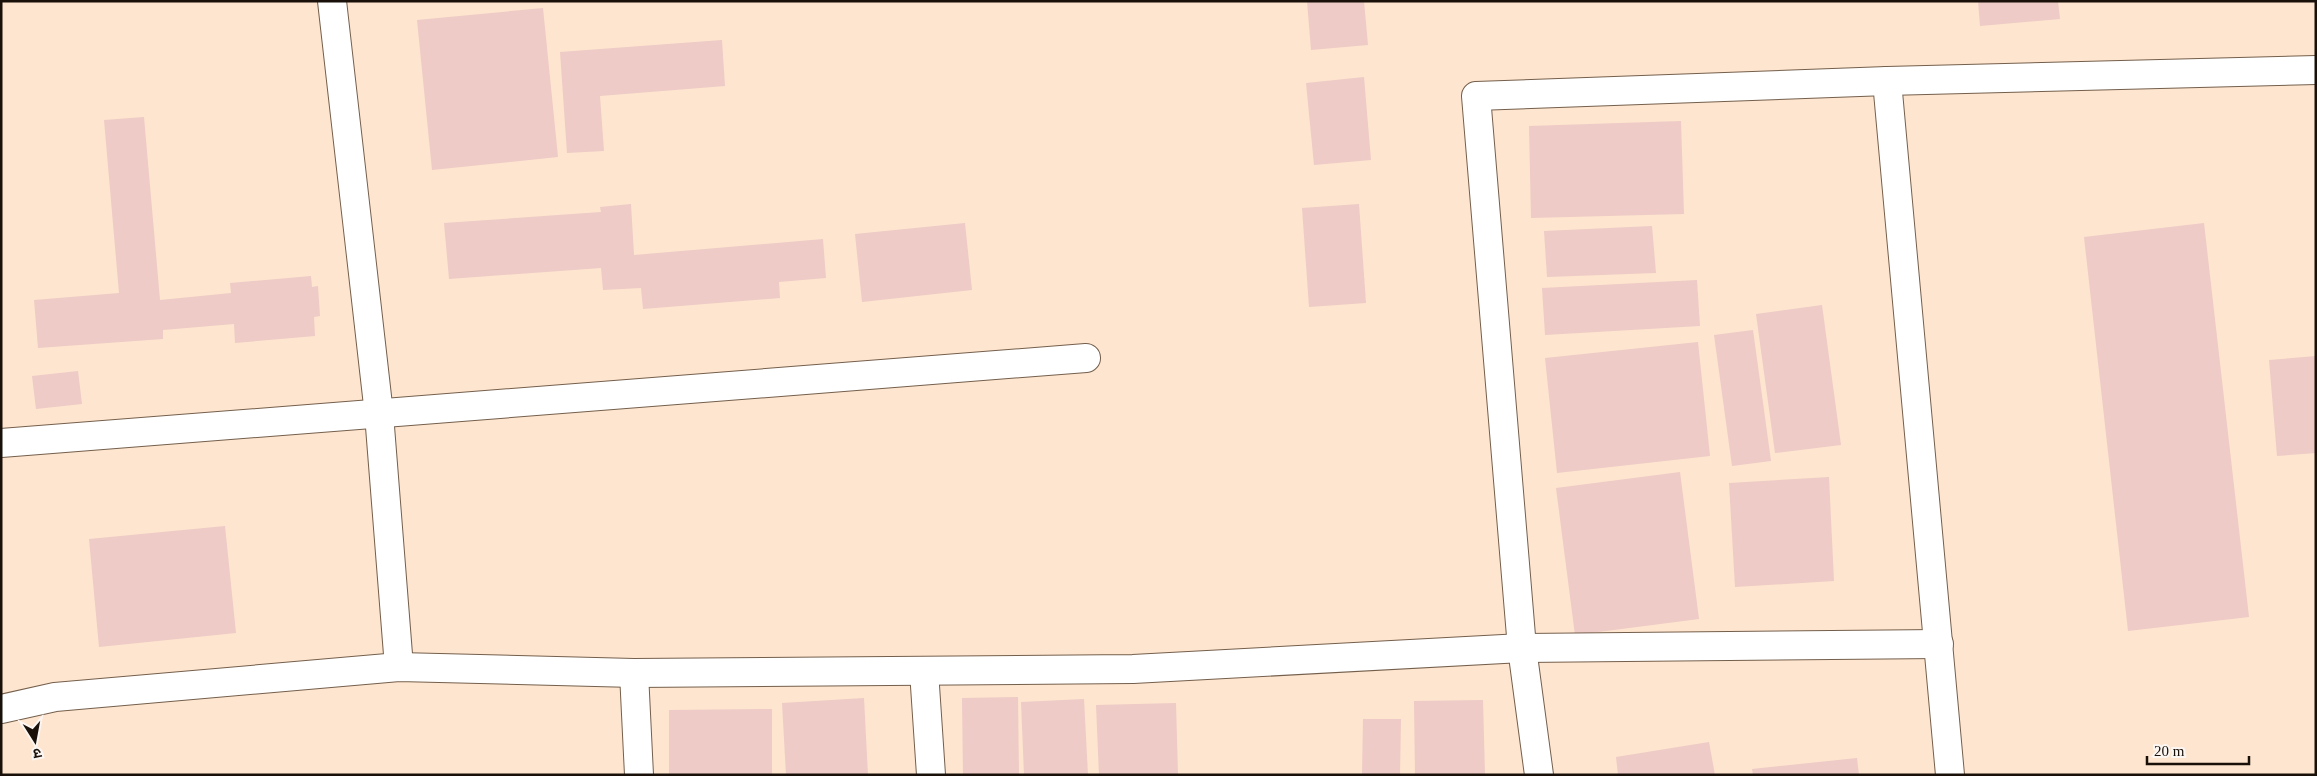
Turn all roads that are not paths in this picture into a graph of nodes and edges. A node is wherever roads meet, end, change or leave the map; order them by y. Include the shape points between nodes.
1 (332, 1) edge
2 (2316, 70) edge
3 (1887, 81) junction
4 (1086, 358) dead end
5 (379, 414) junction
6 (1, 443) edge
7 (1939, 644) junction
8 (1522, 648) junction
9 (398, 667) junction
10 (924, 670) junction
11 (634, 673) junction
12 (1, 709) edge
13 (639, 775) edge
14 (931, 775) edge
15 (1539, 775) edge
16 (1950, 775) edge

1 - 5 street
2 - 3 street
3 - 7 street
3 - 8 street via 1476,96
4 - 5 street
5 - 6 street
5 - 9 street
7 - 8 street
7 - 16 street
8 - 10 street via 1134,669
8 - 15 street
9 - 11 street
9 - 12 street via 55,697
10 - 11 street
10 - 14 street
11 - 13 street

